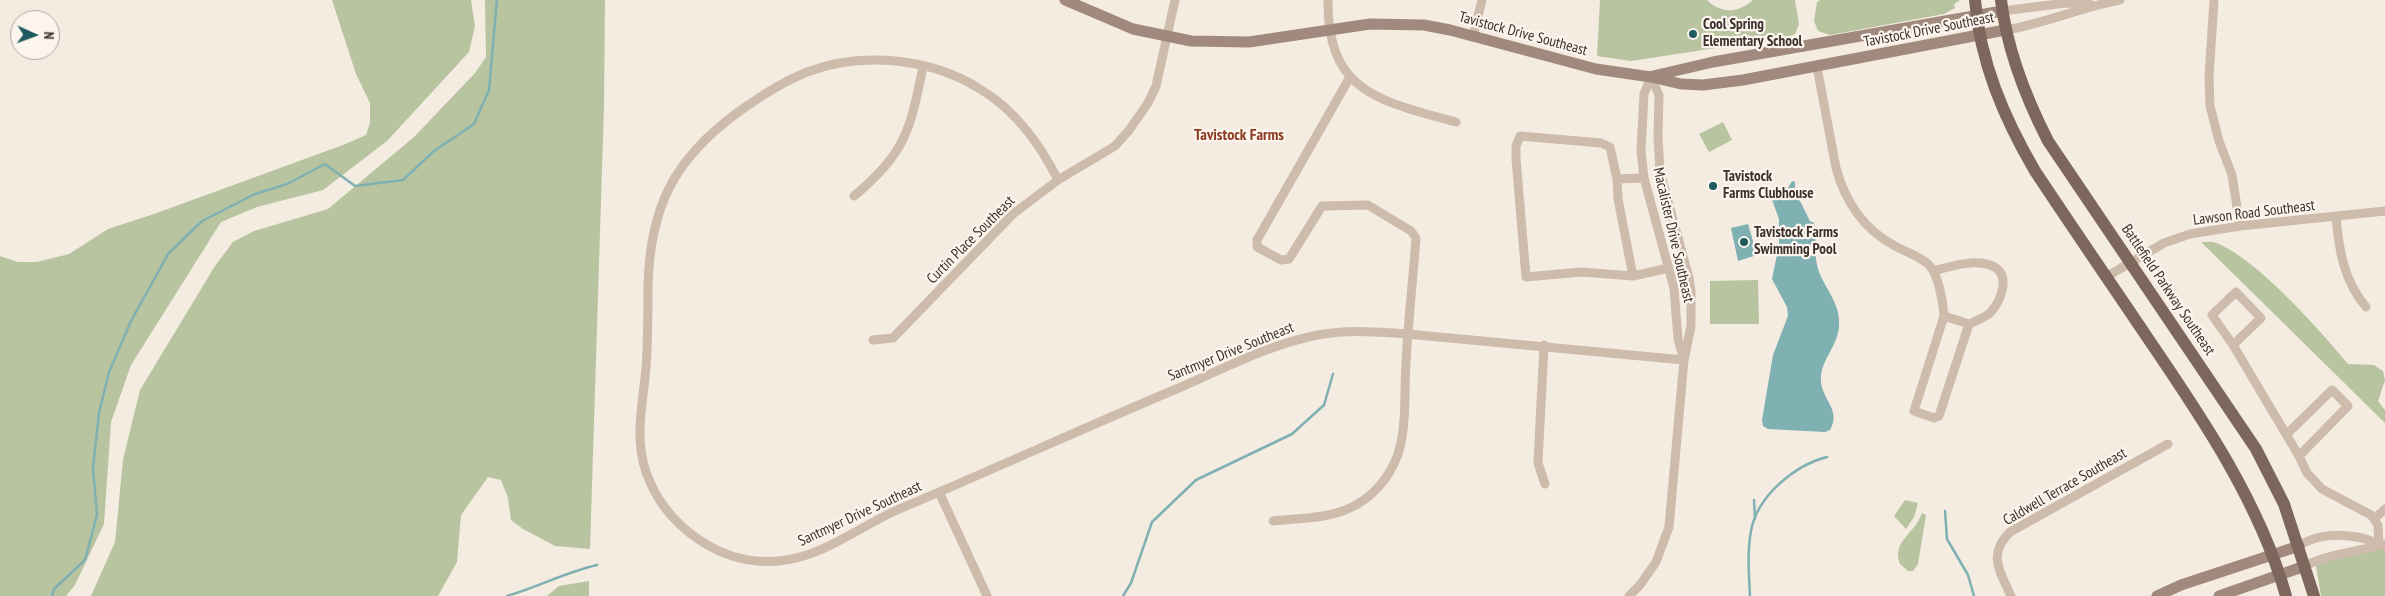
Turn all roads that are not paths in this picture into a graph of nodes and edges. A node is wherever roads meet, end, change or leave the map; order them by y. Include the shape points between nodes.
1 (1065, 0) edge
2 (1175, 0) edge
3 (1328, 0) edge
4 (1482, 0) edge
5 (1975, 0) edge
6 (2120, 0) edge
7 (2214, 0) edge
8 (2095, 4) junction
9 (2001, 6) edge
10 (1976, 15) junction
11 (1331, 30) junction
12 (2005, 30) junction
13 (1979, 35) junction
14 (1473, 36) junction
15 (1165, 37) junction
16 (1817, 66) junction
17 (923, 67) junction
18 (1350, 77) junction
19 (1652, 77) junction
20 (1456, 122) dead end
21 (1644, 178) junction
22 (1617, 179) junction
23 (1058, 180) junction
24 (854, 196) dead end
25 (2385, 211) edge
26 (2336, 217) junction
27 (2240, 226) junction
28 (2129, 262) junction
29 (1669, 268) junction
30 (1933, 271) junction
31 (1634, 276) junction
32 (2106, 277) junction
33 (2366, 307) dead end
34 (1944, 316) junction
35 (1970, 324) junction
36 (1407, 334) junction
37 (873, 340) dead end
38 (1544, 345) junction
39 (2233, 345) junction
40 (1684, 360) junction
41 (2287, 434) junction
42 (2168, 444) dead end
43 (2298, 456) junction
44 (1545, 484) dead end
45 (939, 492) junction
46 (2385, 509) edge
47 (2375, 518) junction
48 (1274, 520) dead end
49 (2382, 545) edge
50 (2299, 546) junction
51 (2271, 556) junction
52 (2305, 566) junction
53 (2279, 576) junction
54 (987, 596) edge
55 (1629, 596) edge
56 (2011, 596) edge
57 (2157, 596) edge
58 (2219, 596) edge
59 (2286, 596) edge
60 (2314, 596) edge

1 - 15 street, Tavistock Drive Southeast via 1133,29
2 - 15 street, Curtin Place Southeast
3 - 11 street
4 - 14 street
5 - 10 main road
6 - 8 street
7 - 27 street via 2210,106 2232,175
8 - 9 street
8 - 12 street via 2022,28
9 - 10 street, Tavistock Drive Southeast
9 - 12 main road, Battlefield Parkway Southeast
10 - 13 main road
10 - 19 street, Tavistock Drive Southeast via 1713,62
11 - 14 street, Tavistock Drive Southeast via 1370,24 1424,25
11 - 15 street, Tavistock Drive Southeast via 1241,43 1205,43
11 - 18 street via 1334,52
12 - 13 street, Tavistock Drive Southeast
12 - 28 main road, Battlefield Parkway Southeast via 2025,95 2048,141
13 - 16 street, Tavistock Drive Southeast
13 - 32 main road via 1994,86 2017,141
14 - 19 street, Tavistock Drive Southeast via 1596,69
15 - 23 street, Curtin Place Southeast via 1156,86 1137,120 1115,146
16 - 19 street, Tavistock Drive Southeast via 1702,85
16 - 30 street via 1836,168 1854,209 1875,234 1920,258
17 - 23 street, Santmyer Drive Southeast via 968,82 1005,109 1045,154
17 - 24 street via 912,122 905,138 884,169
17 - 45 street, Santmyer Drive Southeast via 868,60 808,71 782,83 723,123 679,170 661,206 651,241 646,371 639,437 651,485 670,516 708,545 757,560 776,561 813,553
18 - 20 street via 1370,94 1414,111
18 - 36 street via 1257,240 1257,247 1281,260 1289,260 1322,206 1368,205 1416,238
19 - 21 street, Macalister Drive Southeast via 1644,94 1641,151
19 - 40 street, Macalister Drive Southeast via 1659,95 1660,172 1691,291 1692,326
21 - 22 street
21 - 29 street, Macalister Drive Southeast
22 - 31 street
22 - 31 street via 1612,151 1606,144 1520,136 1516,159 1526,277 1581,272
23 - 37 street, Curtin Place Southeast via 1013,214 893,338
25 - 26 street, Lawson Road Southeast
26 - 27 street, Lawson Road Southeast
26 - 33 street via 2344,271
27 - 28 street, Lawson Road Southeast via 2172,239
28 - 32 street, Lawson Road Southeast
28 - 50 main road, Battlefield Parkway Southeast via 2256,449 2284,504
29 - 31 street
29 - 40 street, Macalister Drive Southeast via 1677,305 1678,339
30 - 34 street
30 - 35 street via 1957,265 1990,264 2000,272 2004,286 2000,298 1986,316
32 - 51 main road via 2205,423 2239,482
34 - 35 street
34 - 35 street via 1914,412 1934,418 1939,416
36 - 38 street, Santmyer Drive Southeast
36 - 45 street, Santmyer Drive Southeast via 1342,332 1284,344
36 - 48 street via 1401,441 1384,480 1364,500 1340,512
38 - 40 street, Santmyer Drive Southeast
38 - 44 street via 1538,463
39 - 39 street via 2260,318 2236,292 2212,315
39 - 41 street
40 - 55 street, Macalister Drive Southeast via 1668,527 1656,562
41 - 43 street
41 - 43 street via 2332,390 2348,406
42 - 56 street, Caldwell Terrace Southeast via 2010,532 1996,552 1997,564
43 - 47 street via 2307,473 2322,488
45 - 54 street
46 - 47 street
47 - 49 street
49 - 50 street via 2362,538 2331,536
49 - 52 street via 2315,560
50 - 51 street
50 - 52 main road, Battlefield Parkway Southeast
51 - 53 main road
51 - 57 street
52 - 53 street
52 - 60 main road, Battlefield Parkway Southeast
53 - 58 street
53 - 59 main road

